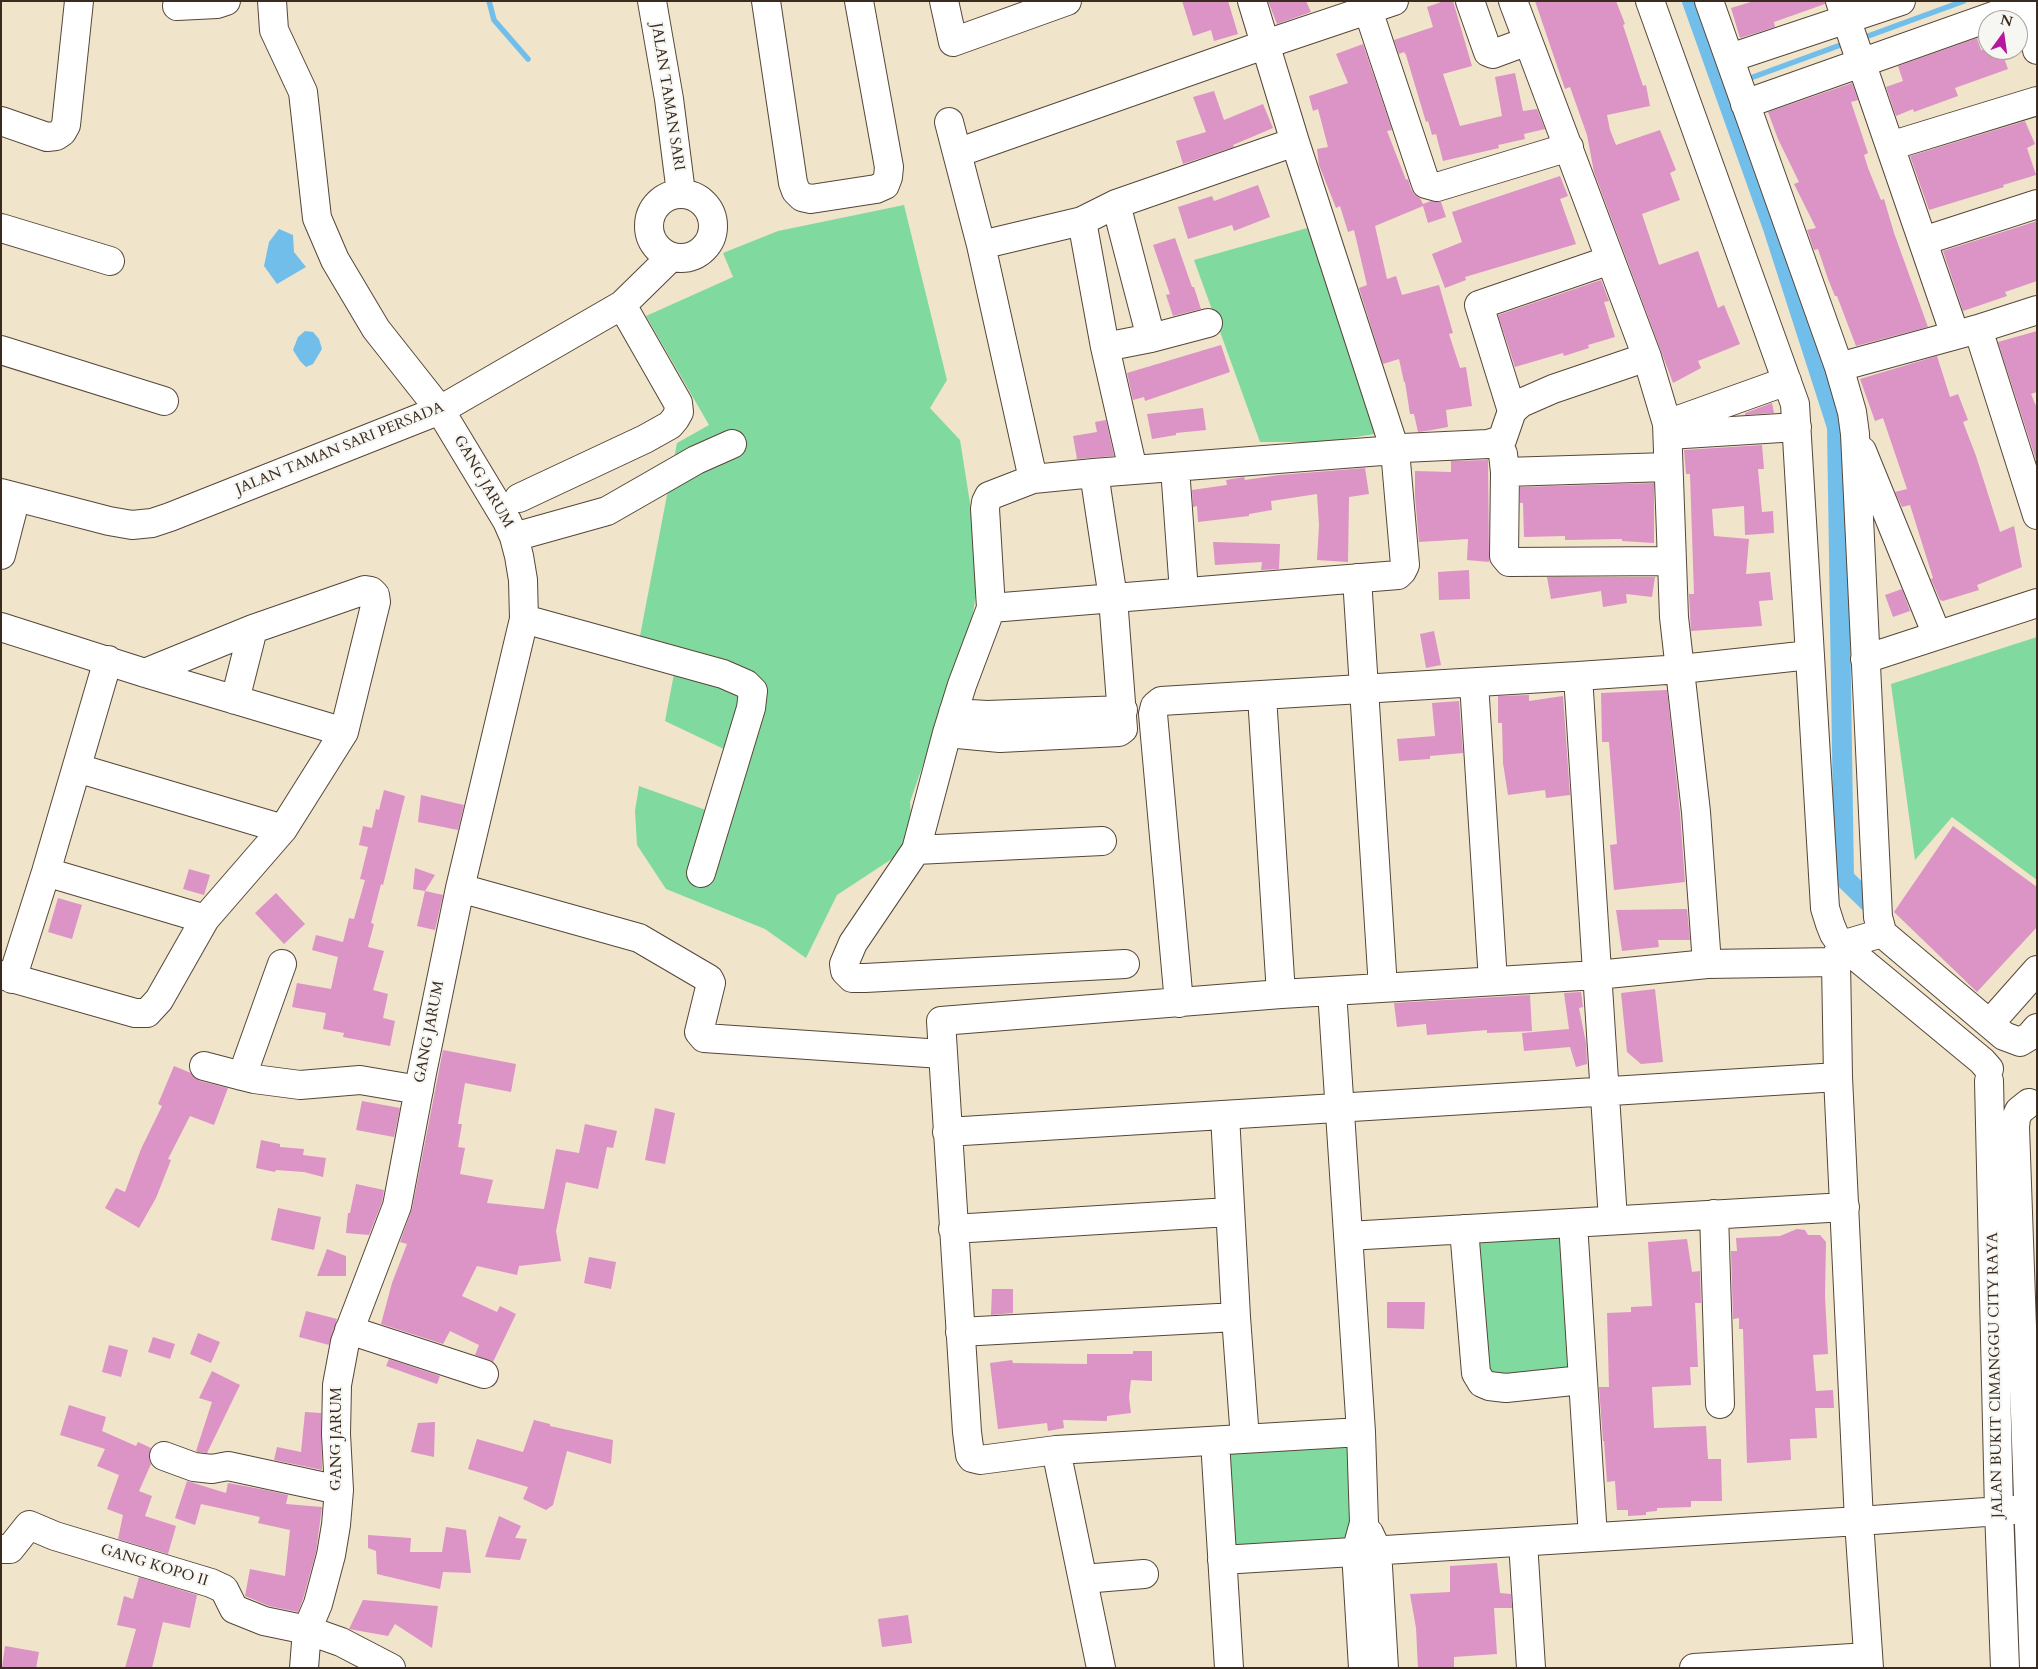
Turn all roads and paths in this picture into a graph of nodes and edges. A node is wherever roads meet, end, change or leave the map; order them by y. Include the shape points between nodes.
1 (78, 1) edge
2 (226, 1) edge
3 (272, 1) edge
4 (652, 1) edge
5 (766, 1) edge
6 (859, 1) edge
7 (944, 1) edge
8 (1067, 1) edge
9 (1252, 1) edge
10 (1394, 1) edge
11 (1470, 1) edge
12 (1513, 1) edge
13 (1650, 1) edge
14 (1709, 1) edge
15 (1901, 1) edge
16 (2032, 3) edge
17 (177, 6) dead end
18 (1366, 6) edge
19 (1844, 15) edge
20 (1528, 41) junction
21 (1266, 44) junction
22 (2037, 50) edge
23 (1730, 60) junction
24 (1860, 60) junction
25 (1744, 101) junction
26 (2037, 101) edge
27 (1, 121) edge
28 (949, 122) dead end
29 (1286, 145) dead end
30 (1890, 146) junction
31 (1569, 147) junction
32 (957, 153) junction
33 (681, 194) junction
34 (1116, 204) junction
35 (2037, 204) edge
36 (1082, 221) junction
37 (1, 228) edge
38 (1923, 241) junction
39 (981, 245) junction
40 (671, 257) junction
41 (1610, 260) junction
42 (110, 261) dead end
43 (622, 305) junction
44 (2037, 310) edge
45 (1208, 323) dead end
46 (1967, 332) junction
47 (1151, 338) junction
48 (1105, 347) junction
49 (1, 350) edge
50 (1647, 357) junction
51 (1839, 366) junction
52 (1787, 381) junction
53 (164, 401) dead end
54 (440, 410) junction
55 (1512, 411) junction
56 (1797, 427) junction
57 (1667, 430) junction
58 (1855, 434) junction
59 (1502, 440) junction
60 (732, 444) dead end
61 (1395, 450) junction
62 (1668, 467) junction
63 (1175, 468) junction
64 (1133, 470) junction
65 (1505, 472) junction
66 (1094, 473) junction
67 (1033, 479) junction
68 (9, 495) edge
69 (519, 498) dead end
70 (2037, 515) edge
71 (514, 537) junction
72 (1, 555) edge
73 (1672, 561) junction
74 (1357, 578) junction
75 (1184, 592) junction
76 (1113, 598) junction
77 (2037, 603) edge
78 (991, 608) junction
79 (524, 619) junction
80 (2, 630) edge
81 (253, 630) junction
82 (1937, 635) junction
83 (1810, 655) junction
84 (1865, 658) junction
85 (108, 660) junction
86 (1681, 669) junction
87 (145, 673) junction
88 (1578, 676) junction
89 (1474, 683) junction
90 (1364, 689) junction
91 (1262, 696) junction
92 (235, 700) junction
93 (950, 723) junction
94 (344, 732) junction
95 (77, 768) junction
96 (283, 829) junction
97 (1102, 841) dead end
98 (916, 850) junction
99 (46, 872) junction
100 (701, 874) dead end
101 (460, 888) junction
102 (1879, 916) junction
103 (205, 919) junction
104 (1839, 954) junction
105 (282, 964) dead end
106 (1125, 964) dead end
107 (1707, 964) junction
108 (2037, 970) edge
109 (1597, 975) junction
110 (7, 977) edge
111 (1493, 981) junction
112 (1383, 988) junction
113 (1332, 991) junction
114 (1281, 994) junction
115 (1179, 1003) junction
116 (1990, 1023) junction
117 (2031, 1039) edge
118 (942, 1054) junction
119 (204, 1066) dead end
120 (1989, 1075) junction
121 (242, 1076) junction
122 (1838, 1077) junction
123 (419, 1090) junction
124 (1605, 1093) junction
125 (2033, 1101) edge
126 (1340, 1109) junction
127 (1225, 1116) junction
128 (948, 1132) junction
129 (1845, 1207) junction
130 (1229, 1212) junction
131 (1714, 1214) junction
132 (1613, 1220) junction
133 (1572, 1223) junction
134 (954, 1229) junction
135 (1464, 1229) junction
136 (1348, 1236) junction
137 (1236, 1316) junction
138 (349, 1330) junction
139 (960, 1332) junction
140 (484, 1374) dead end
141 (1582, 1380) junction
142 (2031, 1392) edge
143 (1720, 1404) dead end
144 (1361, 1432) junction
145 (1246, 1439) junction
146 (1215, 1441) junction
147 (1056, 1450) junction
148 (164, 1456) dead end
149 (339, 1490) junction
150 (2028, 1508) junction
151 (1999, 1510) junction
152 (1859, 1521) junction
153 (1593, 1537) junction
154 (1523, 1542) junction
155 (1, 1549) edge
156 (1366, 1551) junction
157 (1222, 1560) junction
158 (1144, 1574) dead end
159 (1083, 1578) junction
160 (307, 1630) junction
161 (1868, 1663) edge
162 (304, 1668) edge
163 (391, 1668) edge
164 (1101, 1668) edge
165 (1229, 1668) edge
166 (1363, 1668) edge
167 (1384, 1668) edge
168 (1531, 1668) edge
169 (1694, 1668) edge
170 (2005, 1668) edge
171 (2034, 1668) edge

1 - 27 street via 66,126 56,136 47,137
2 - 17 street
3 - 54 street, GANG JARUM via 274,30 303,92 317,218 335,260 376,329
4 - 33 street, JALAN TAMAN SARI
5 - 6 street via 793,183 802,197 811,199 876,189 884,185 888,177 889,167
7 - 8 street via 953,42
9 - 21 street
10 - 18 street
11 - 20 street via 1488,52 1494,54
12 - 20 street
13 - 52 street
14 - 23 street
15 - 19 street
16 - 22 street
16 - 24 street
18 - 21 street
18 - 31 street via 1426,184 1437,188
19 - 23 street
19 - 24 street
20 - 31 street
21 - 32 street
21 - 61 street
23 - 25 street
24 - 25 street
24 - 30 street
25 - 51 street
26 - 30 street
28 - 32 street
29 - 34 street
30 - 38 street
31 - 41 street
32 - 39 street
33 - 40 street via 670,195 660,201 652,210 649,221 653,243
33 - 40 street via 704,202 714,225 712,237 695,256
34 - 36 street
34 - 47 street
35 - 38 street
36 - 39 street
36 - 48 street
37 - 42 street
38 - 46 street
39 - 67 street
40 - 43 street, JALAN TAMAN SARI PERSADA
41 - 50 street
41 - 55 street via 1479,305
43 - 54 street, JALAN TAMAN SARI PERSADA
43 - 69 street via 678,403 679,412 670,425 645,439
44 - 46 street
45 - 47 street
46 - 51 street
46 - 70 street
47 - 48 street
48 - 64 street
49 - 53 street
50 - 55 street via 1553,389
50 - 57 street
51 - 58 street
52 - 56 street via 1795,404
52 - 57 street
54 - 68 street, JALAN TAMAN SARI PERSADA via 152,523 109,521
54 - 71 street, GANG JARUM
55 - 59 street
56 - 57 street
56 - 83 street
57 - 62 street
58 - 82 street
58 - 84 street
59 - 61 street via 1488,444
59 - 65 street
60 - 71 street via 696,460 607,511
61 - 63 street
61 - 74 street via 1405,565 1398,575
62 - 65 street
62 - 73 street
63 - 64 street
63 - 75 street
64 - 66 street
65 - 73 street via 1504,556 1509,562
66 - 67 street
66 - 76 street
67 - 78 street via 996,493 986,502
68 - 72 street
71 - 79 street, GANG JARUM via 523,580
73 - 86 street via 1674,617
74 - 75 street
74 - 90 street
75 - 76 street
76 - 78 street
76 - 93 street via 1124,726 1119,732 1000,738
77 - 82 street
78 - 93 street
79 - 100 street via 724,674 753,691 751,708
79 - 101 street, GANG JARUM
80 - 85 street
81 - 87 street
81 - 92 street
81 - 94 street via 365,590 375,595 376,602
82 - 84 street
83 - 86 street
83 - 104 street via 1825,908
84 - 102 street
85 - 87 street
85 - 95 street
86 - 88 street
86 - 107 street
87 - 92 street
88 - 89 street
88 - 109 street
89 - 90 street
89 - 111 street
90 - 91 street
90 - 112 street
91 - 114 street
91 - 115 street via 1161,701 1155,706
92 - 94 street
93 - 98 street
94 - 96 street
95 - 96 street
95 - 99 street
96 - 103 street
97 - 98 street
98 - 106 street via 847,953 844,971 848,976 865,978
99 - 103 street
99 - 110 street
101 - 118 street via 639,938 709,979 711,983 699,1032 704,1038
101 - 123 street, GANG JARUM
102 - 104 street
102 - 116 street
103 - 110 street via 160,1000 147,1013 134,1013
104 - 107 street
104 - 120 street via 1982,1060
104 - 122 street
105 - 121 street
107 - 109 street
108 - 116 street
109 - 111 street
109 - 124 street
111 - 112 street
112 - 113 street
113 - 114 street
113 - 126 street
114 - 115 street
115 - 118 street via 941,1021
116 - 117 street via 2004,1036
117 - 120 street via 2000,1049 1993,1056
118 - 128 street
119 - 121 street
120 - 125 street via 1996,1095 2004,1101 2014,1104
120 - 151 street, JALAN BUKIT CIMANGGU CITY RAYA
121 - 123 street via 314,1086 360,1080
122 - 124 street
122 - 129 street
123 - 138 street, GANG JARUM via 397,1206
124 - 126 street
124 - 132 street
125 - 142 street, JALAN BUKIT CIMANGGU CITY RAYA via 2019,1111 2015,1126
126 - 127 street
126 - 136 street
127 - 128 street
127 - 130 street
128 - 134 street
129 - 131 street
129 - 152 street
130 - 134 street
130 - 137 street
131 - 132 street
131 - 143 street
132 - 133 street
133 - 135 street
133 - 141 street
134 - 139 street
135 - 136 street
135 - 141 street via 1476,1373 1482,1383 1506,1388
136 - 144 street
137 - 139 street
137 - 145 street
138 - 140 street
138 - 149 street, GANG JARUM via 337,1385
139 - 147 street via 970,1455 980,1460
141 - 153 street
142 - 150 street, JALAN BUKIT CIMANGGU CITY RAYA
144 - 145 street
144 - 156 street
145 - 146 street
146 - 147 street
146 - 157 street
147 - 159 street
148 - 149 street via 194,1467 212,1469 228,1466
149 - 160 street, GANG JARUM via 331,1555 318,1604
150 - 151 street
150 - 171 street, JALAN BUKIT CIMANGGU CITY RAYA
151 - 152 street
151 - 170 street, JALAN BUKIT CIMANGGU CITY RAYA
152 - 153 street
152 - 161 street
153 - 154 street
154 - 156 street
154 - 168 street
155 - 160 street, GANG KOPO II via 10,1549 29,1525 55,1536 211,1583 224,1589 234,1609 264,1621
156 - 157 street
156 - 166 street
156 - 167 street
157 - 165 street
158 - 159 street
159 - 164 street
160 - 162 street, GANG JARUM
160 - 163 street via 342,1642
161 - 169 street

